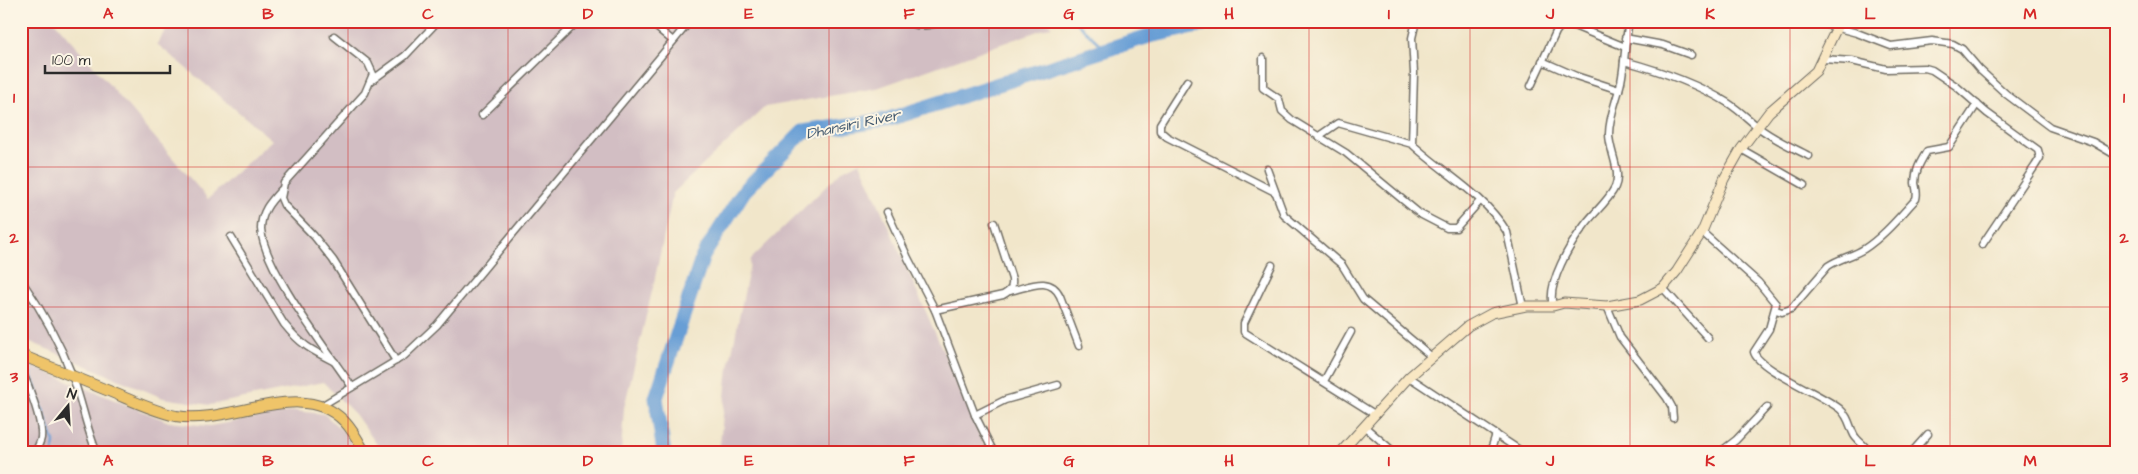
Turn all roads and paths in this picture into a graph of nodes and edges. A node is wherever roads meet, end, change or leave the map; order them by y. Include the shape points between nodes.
1 (438, 21) edge
2 (578, 21) edge
3 (649, 21) edge
4 (690, 21) edge
5 (906, 21) edge
6 (946, 21) edge
7 (1416, 21) edge
8 (1629, 21) edge
9 (1812, 21) edge
10 (1838, 27) edge
11 (334, 36) dead end
12 (1626, 38) junction
13 (673, 41) junction
14 (1625, 47) junction
15 (1691, 55) dead end
16 (1825, 56) junction
17 (1263, 58) dead end
18 (1542, 61) junction
19 (1624, 61) junction
20 (1188, 81) dead end
21 (371, 82) junction
22 (1531, 86) dead end
23 (1619, 90) junction
24 (1977, 104) junction
25 (482, 115) dead end
26 (1757, 126) junction
27 (1318, 136) junction
28 (1412, 144) junction
29 (1741, 149) junction
30 (1809, 156) dead end
31 (2117, 156) edge
32 (1267, 169) dead end
33 (1804, 185) dead end
34 (281, 190) junction
35 (1275, 192) junction
36 (1480, 201) junction
37 (887, 212) dead end
38 (994, 223) dead end
39 (1702, 232) junction
40 (231, 237) dead end
41 (1982, 246) dead end
42 (1272, 265) dead end
43 (21, 280) edge
44 (1663, 288) junction
45 (1010, 291) junction
46 (1553, 306) junction
47 (1606, 306) junction
48 (1523, 307) junction
49 (935, 310) junction
50 (1776, 310) junction
51 (1351, 332) dead end
52 (1708, 338) dead end
53 (1079, 346) dead end
54 (21, 355) edge
55 (1432, 357) junction
56 (396, 361) junction
57 (335, 362) junction
58 (21, 369) edge
59 (72, 376) junction
60 (1410, 377) junction
61 (1324, 381) junction
62 (1058, 385) dead end
63 (352, 387) junction
64 (321, 406) junction
65 (1767, 407) dead end
66 (975, 415) junction
67 (1376, 415) junction
68 (1673, 418) dead end
69 (1365, 427) junction
70 (1496, 434) junction
71 (1928, 434) dead end
72 (35, 453) edge
73 (97, 453) edge
74 (365, 453) edge
75 (994, 453) edge
76 (1340, 453) edge
77 (1395, 453) edge
78 (1490, 453) edge
79 (1524, 453) edge
80 (1719, 453) edge
81 (1869, 453) edge
82 (1911, 453) edge

1 - 21 street via 405,56
2 - 25 street
3 - 13 street
4 - 13 street
5 - 6 street via 914,26
7 - 28 street via 1412,38
8 - 12 street
9 - 10 street
10 - 16 street
10 - 31 street via 1891,46 1932,41 1953,44 2006,94 2050,127 2093,142
11 - 21 street via 372,68
12 - 14 street
12 - 15 street via 1664,45
13 - 56 street via 437,325
14 - 18 street via 1562,24
14 - 19 street
16 - 24 street via 1886,69 1932,70
16 - 26 street via 1816,71
17 - 27 street via 1264,88 1279,99 1282,111 1292,120
18 - 22 street
18 - 23 street
19 - 23 street
19 - 26 street via 1687,82 1726,102
20 - 35 street via 1160,124 1160,131
21 - 34 street
23 - 46 street via 1609,134 1617,182 1583,227 1562,262 1551,294
24 - 41 street via 2038,150 2040,158
24 - 50 street via 1949,147 1927,151 1918,166 1916,200 1876,241 1828,266 1791,309
26 - 29 street
26 - 30 street
27 - 28 street via 1338,123
27 - 36 street via 1346,153 1420,214 1447,228 1459,226
28 - 36 street
29 - 33 street
29 - 39 street via 1724,179
32 - 35 street
34 - 56 street via 284,205 329,253
34 - 57 street via 267,204 263,216 261,229 269,260
35 - 55 street via 1284,215 1342,265 1363,299
36 - 48 street via 1507,232
37 - 49 street
38 - 45 street via 1012,279
39 - 44 street via 1678,271
39 - 50 street via 1758,282 1773,299
40 - 57 street via 284,324 307,348
42 - 61 street via 1244,322 1244,332
43 - 59 street via 44,313
44 - 47 street via 1640,300
44 - 52 street
45 - 49 street
45 - 53 street via 1052,284 1060,296
46 - 47 street via 1564,303
46 - 48 street
47 - 68 street via 1620,337 1667,398
48 - 55 street via 1492,313 1468,326
49 - 66 street
50 - 81 street via 1769,329 1756,347 1756,358 1769,369 1840,409
51 - 61 street
54 - 59 main road
55 - 60 street
56 - 63 street
57 - 63 street
58 - 72 street via 40,430
59 - 64 main road via 149,408 183,416 211,416 296,402
59 - 73 street
60 - 67 street
60 - 70 street
61 - 67 street
62 - 66 street via 1005,400
63 - 64 street
64 - 74 main road via 344,422
65 - 80 street
66 - 75 street
67 - 69 street
69 - 76 street
69 - 77 street
70 - 78 street
70 - 79 street
71 - 82 street

